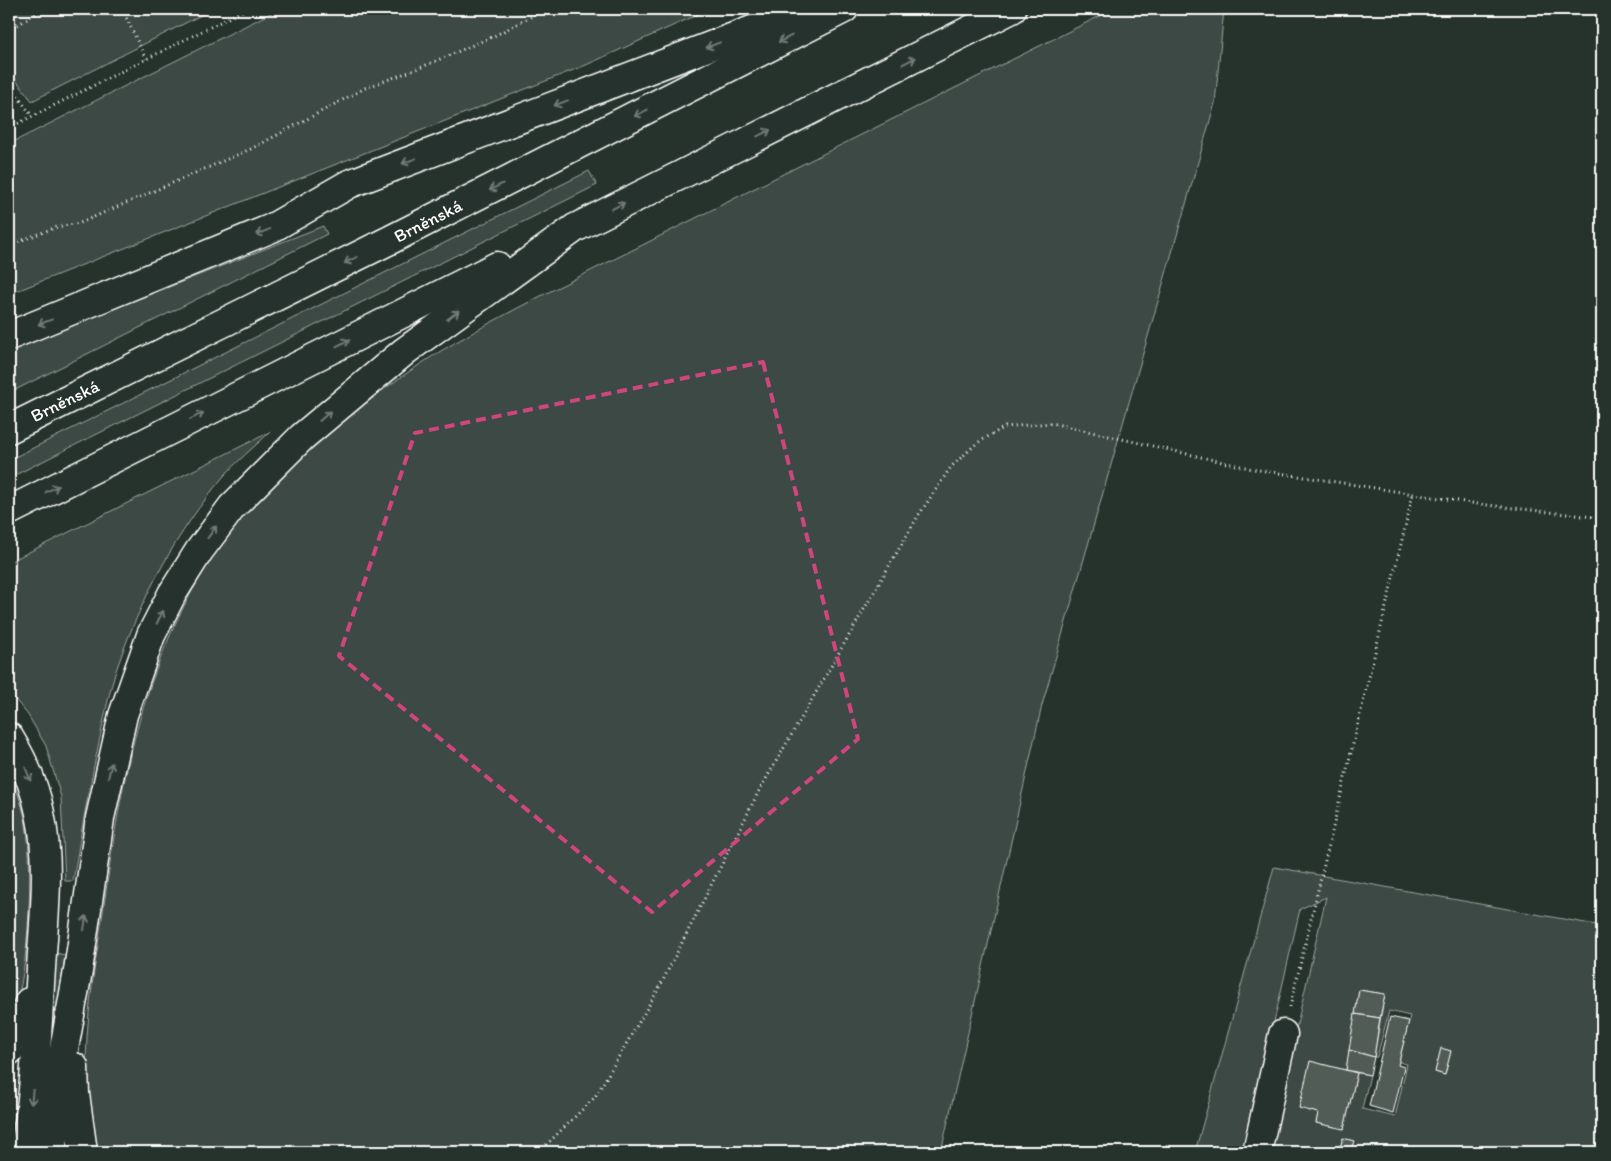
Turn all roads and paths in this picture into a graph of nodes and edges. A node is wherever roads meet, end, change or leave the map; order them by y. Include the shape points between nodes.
1 (44, 9) edge
2 (122, 9) edge
3 (246, 9) edge
4 (546, 9) edge
5 (807, 9) edge
6 (844, 9) edge
7 (1012, 9) edge
8 (9, 30) edge
9 (146, 59) junction
10 (9, 84) edge
11 (32, 116) junction
12 (9, 128) edge
13 (575, 228) junction
14 (9, 245) edge
15 (9, 336) edge
16 (9, 429) edge
17 (1413, 494) junction
18 (9, 511) edge
19 (1602, 518) edge
20 (9, 737) edge
21 (43, 932) junction
22 (78, 971) junction
23 (1283, 1034) joint
24 (9, 1052) edge
25 (24, 1152) edge
26 (52, 1152) edge
27 (83, 1152) edge
28 (538, 1152) edge
29 (1257, 1152) edge

1 - 8 path
2 - 9 path
3 - 9 path
4 - 14 path via 494,36 365,88 253,148 80,223 57,227
5 -> 15 main road via 349,184 272,228
6 -> 16 main road, Brněnská
13 -> 7 main road
9 - 11 path
10 - 11 path
11 - 12 path
18 -> 13 main road
22 -> 13 main road via 100,818 123,716 151,635 199,551 251,486 327,415 405,350
17 - 19 path
17 - 23 path
17 - 28 path via 1253,470 1052,423 1005,427 977,443 951,467 908,533 759,791 659,988 595,1097
20 -> 21 main road via 26,768 40,813 46,858
21 - 24 main road via 29,1002 19,1034
21 -> 25 main road via 36,1049
22 - 26 main road via 61,1066
22 - 27 main road via 74,1059
23 - 29 main road

